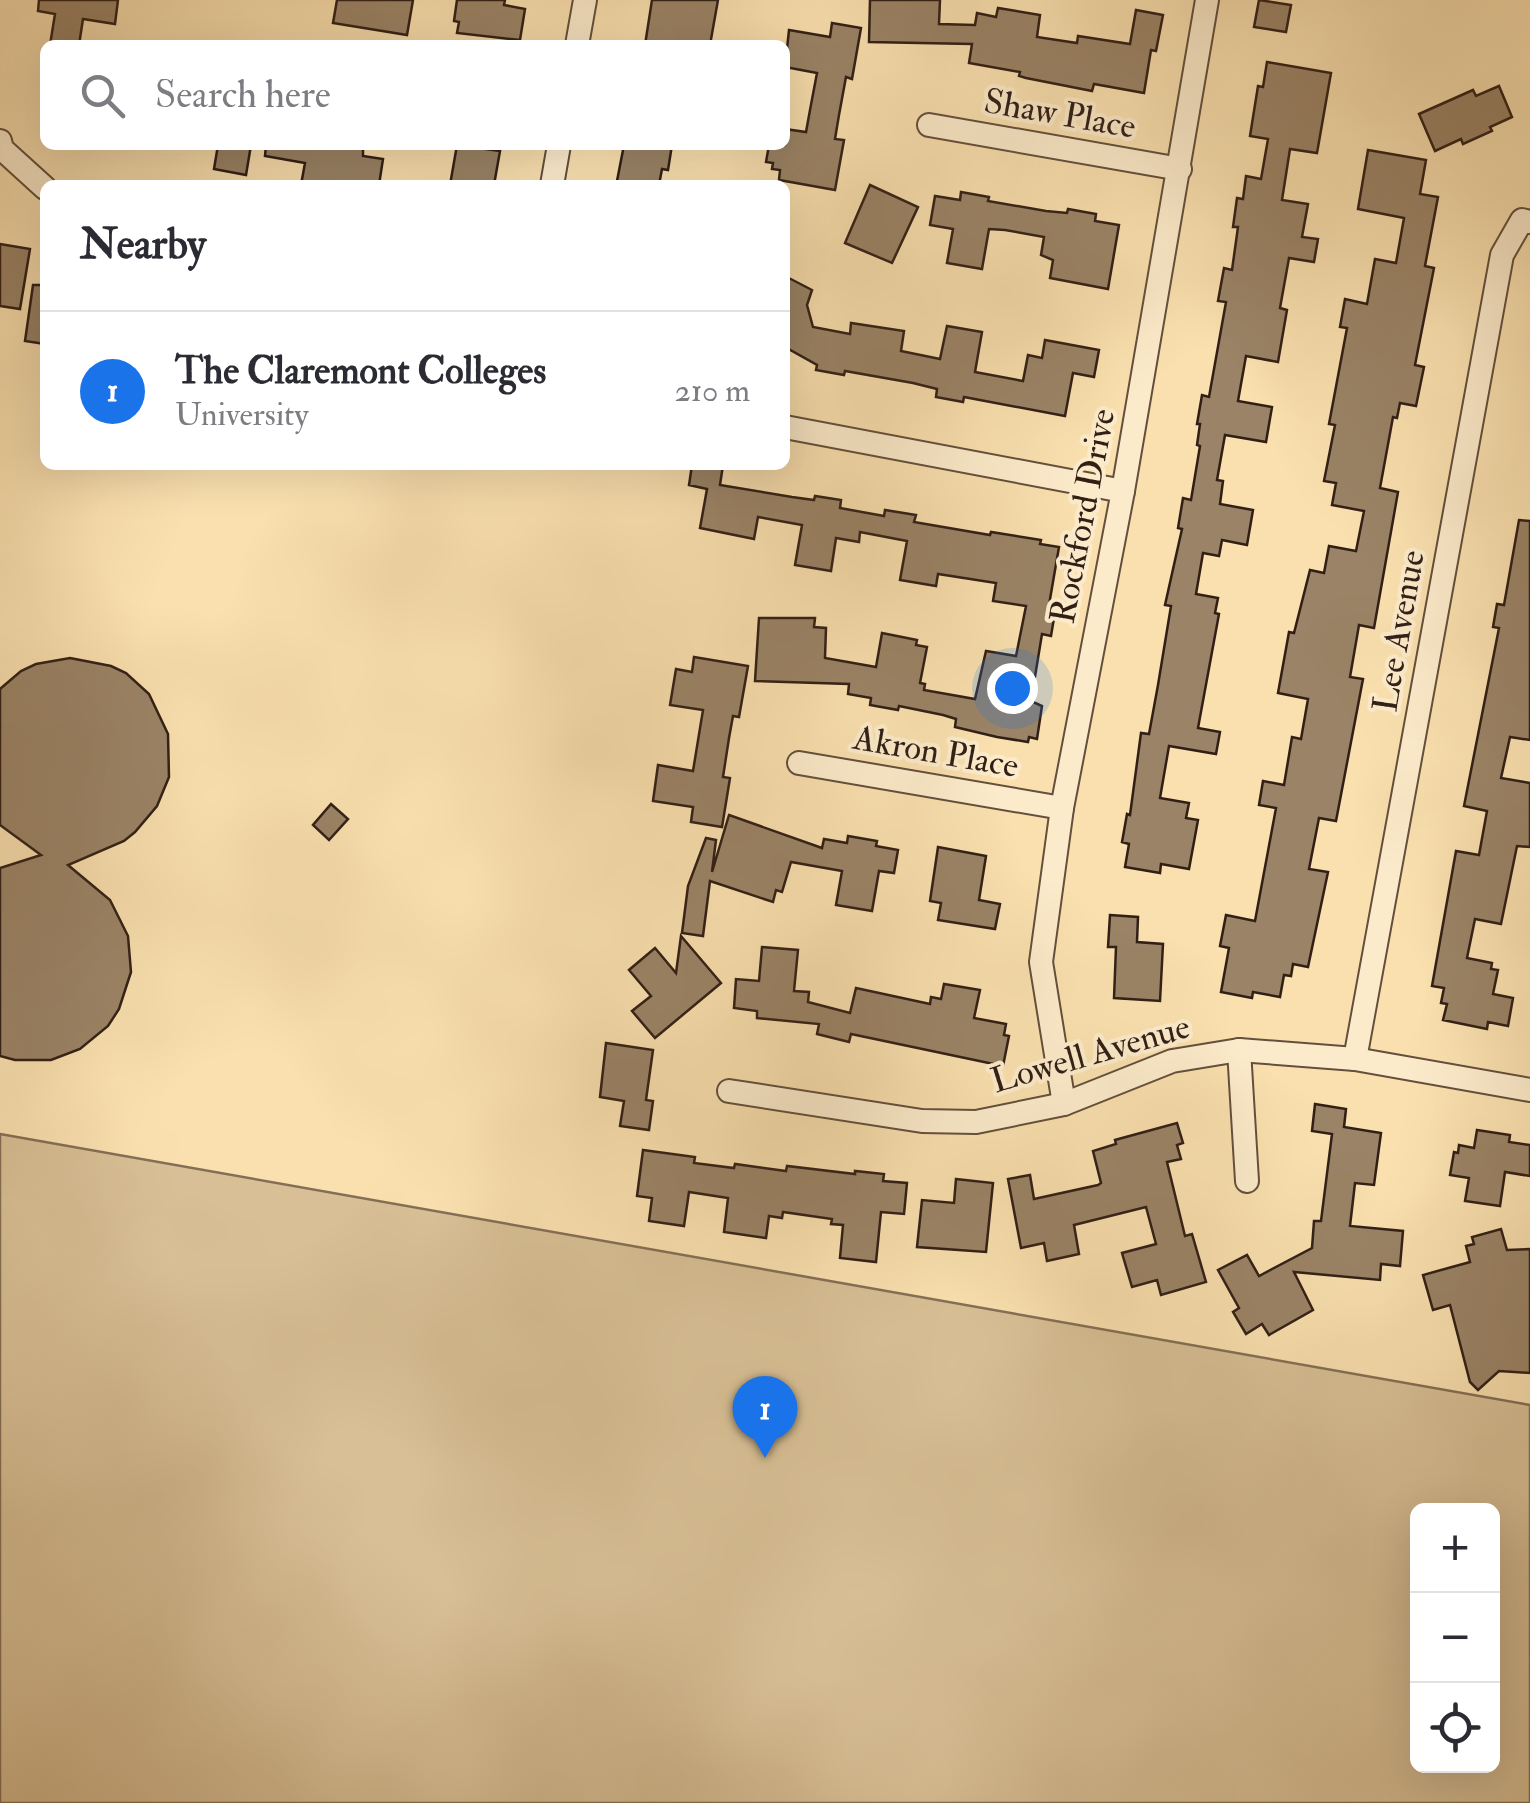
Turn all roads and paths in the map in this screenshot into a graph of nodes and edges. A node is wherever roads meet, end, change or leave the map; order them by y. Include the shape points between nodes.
1 (585, 0) edge
2 (1207, 0) edge
3 (578, 40) edge
4 (929, 126) dead end
5 (1, 145) edge
6 (559, 150) edge
7 (1180, 169) junction
8 (553, 180) edge
9 (40, 183) edge
10 (1526, 221) edge
11 (790, 427) edge
12 (1123, 491) junction
13 (799, 763) dead end
14 (1062, 808) junction
15 (1239, 1050) junction
16 (1355, 1059) junction
17 (1530, 1090) edge
18 (729, 1091) dead end
19 (1064, 1104) junction
20 (1247, 1180) dead end

1 - 3 street
2 - 7 street, Rockford Drive
4 - 7 street, Shaw Place
5 - 9 street
6 - 8 street
7 - 12 street, Rockford Drive
10 - 16 street, Lee Avenue via 1502,255
11 - 12 street
12 - 14 street, Rockford Drive
13 - 14 street, Akron Place
14 - 19 street, Rockford Drive via 1041,962
15 - 16 street, Lowell Avenue
15 - 19 street, Lowell Avenue via 1172,1061
15 - 20 street
16 - 17 street, Lowell Avenue
18 - 19 street, Lowell Avenue via 922,1121 976,1122

